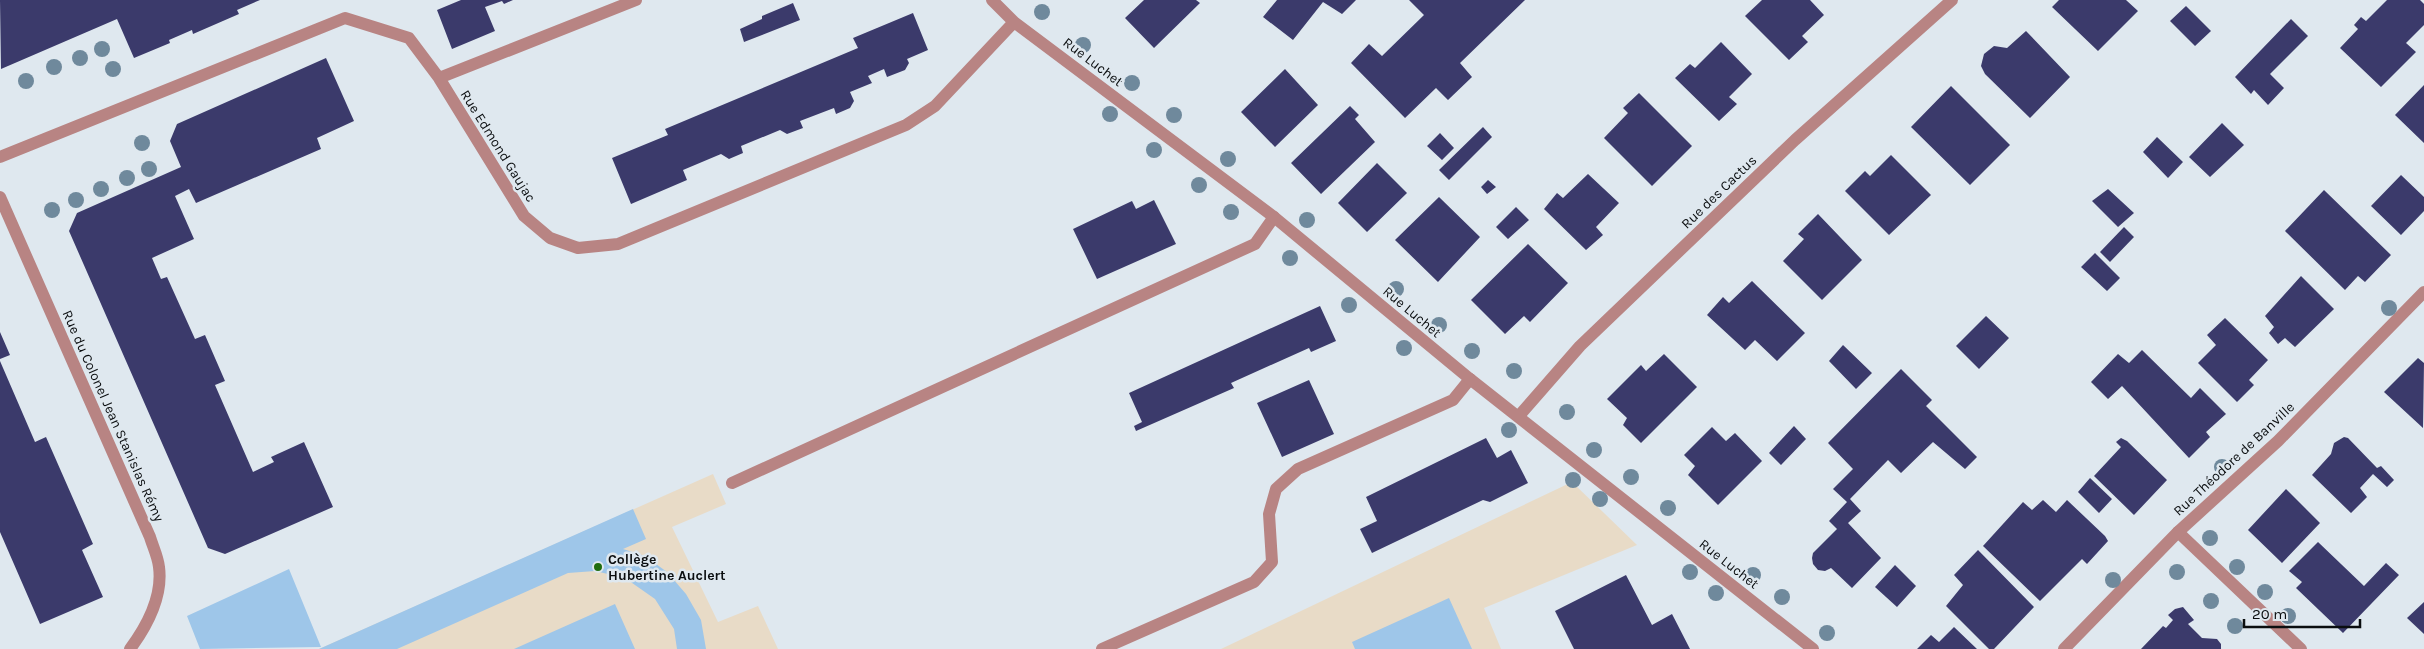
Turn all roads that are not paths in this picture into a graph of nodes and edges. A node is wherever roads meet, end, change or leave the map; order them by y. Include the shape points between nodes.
1 (636, 0) edge
2 (992, 0) edge
3 (1952, 0) edge
4 (1014, 22) junction
5 (439, 78) junction
6 (0, 157) edge
7 (0, 197) edge
8 (1274, 217) junction
9 (2424, 292) edge
10 (1470, 379) junction
11 (1518, 416) junction
12 (732, 483) dead end
13 (2178, 532) junction
14 (130, 649) edge
15 (1102, 649) edge
16 (1813, 649) edge
17 (2064, 649) edge
18 (2301, 649) edge

1 - 5 street
2 - 4 street, Rue Luchet
3 - 11 street, Rue des Cactus via 1795,140 1580,346
4 - 5 street, Rue Edmond Gaujac via 935,106 906,125 618,244 578,248 550,238 524,216
4 - 8 street, Rue Luchet
5 - 6 street, Rue Edmond Gaujac via 409,38 345,18
7 - 14 street, Rue du Colonel Jean Stanislas Rémy via 146,528 157,560 156,602
8 - 10 street, Rue Luchet
8 - 12 street via 1255,244
9 - 13 street, Rue Théodore de Banville via 2278,441
10 - 11 street, Rue Luchet
10 - 15 street via 1453,400 1298,469 1276,489 1269,514 1272,562 1254,582
11 - 16 street, Rue Luchet
13 - 17 street, Rue Théodore de Banville
13 - 18 street

